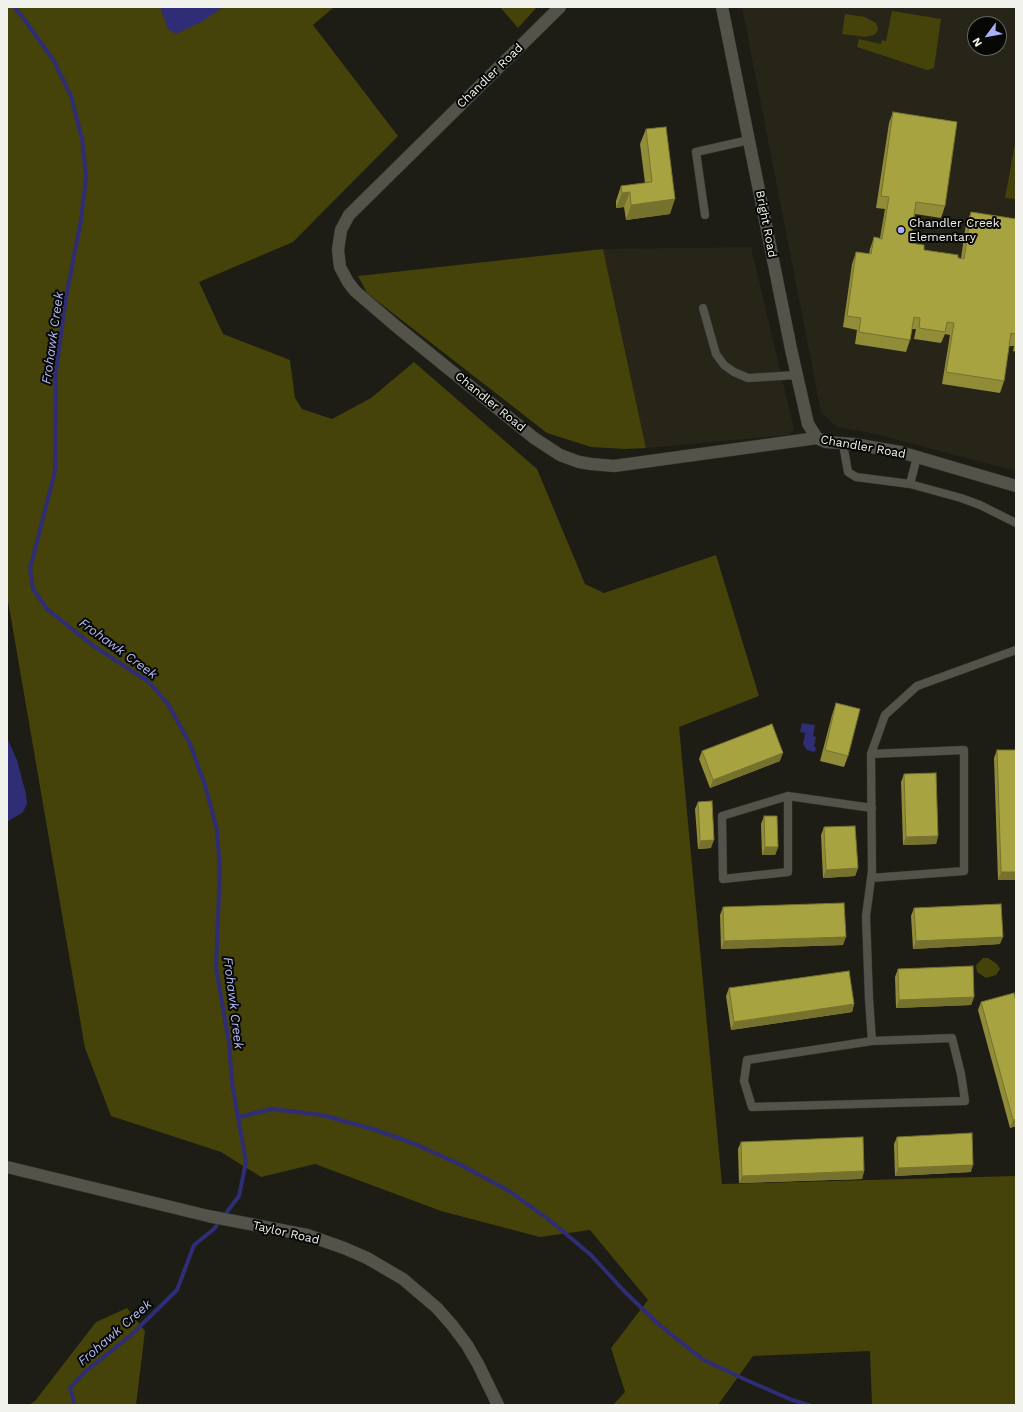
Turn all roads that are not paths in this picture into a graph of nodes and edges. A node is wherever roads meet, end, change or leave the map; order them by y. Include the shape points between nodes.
1 (560, 7) edge
2 (722, 7) edge
3 (749, 140) junction
4 (705, 215) dead end
5 (703, 308) dead end
6 (797, 375) junction
7 (817, 438) junction
8 (843, 444) junction
9 (917, 457) junction
10 (910, 484) junction
11 (1016, 486) edge
12 (1016, 523) edge
13 (1016, 650) edge
14 (871, 754) junction
15 (788, 796) junction
16 (872, 808) junction
17 (871, 878) junction
18 (872, 1041) junction
19 (7, 1167) edge
20 (498, 1405) edge

1 - 7 street, Chandler Road via 349,215 341,230 338,250 340,267 348,282 397,327 534,438 560,455 579,462 614,466
2 - 3 street, Bright Road
3 - 4 lane via 696,152
3 - 6 street, Bright Road
5 - 6 lane via 716,354 724,365 748,378
6 - 7 street, Bright Road via 808,424
7 - 8 street, Chandler Road
8 - 9 street, Chandler Road via 876,447
8 - 10 lane via 848,472 856,477
9 - 10 lane
9 - 11 street, Chandler Road
10 - 12 lane via 961,498
13 - 14 lane via 917,686 885,715
14 - 16 lane
14 - 17 lane via 964,750 964,871
15 - 15 lane via 788,872 723,879 722,816
15 - 16 lane
16 - 17 lane
17 - 18 lane via 866,916
18 - 18 lane via 952,1038 965,1101 752,1107 744,1081 747,1060
19 - 20 street, Taylor Road via 208,1216 307,1236 373,1261 403,1279 432,1303 452,1325 478,1364

